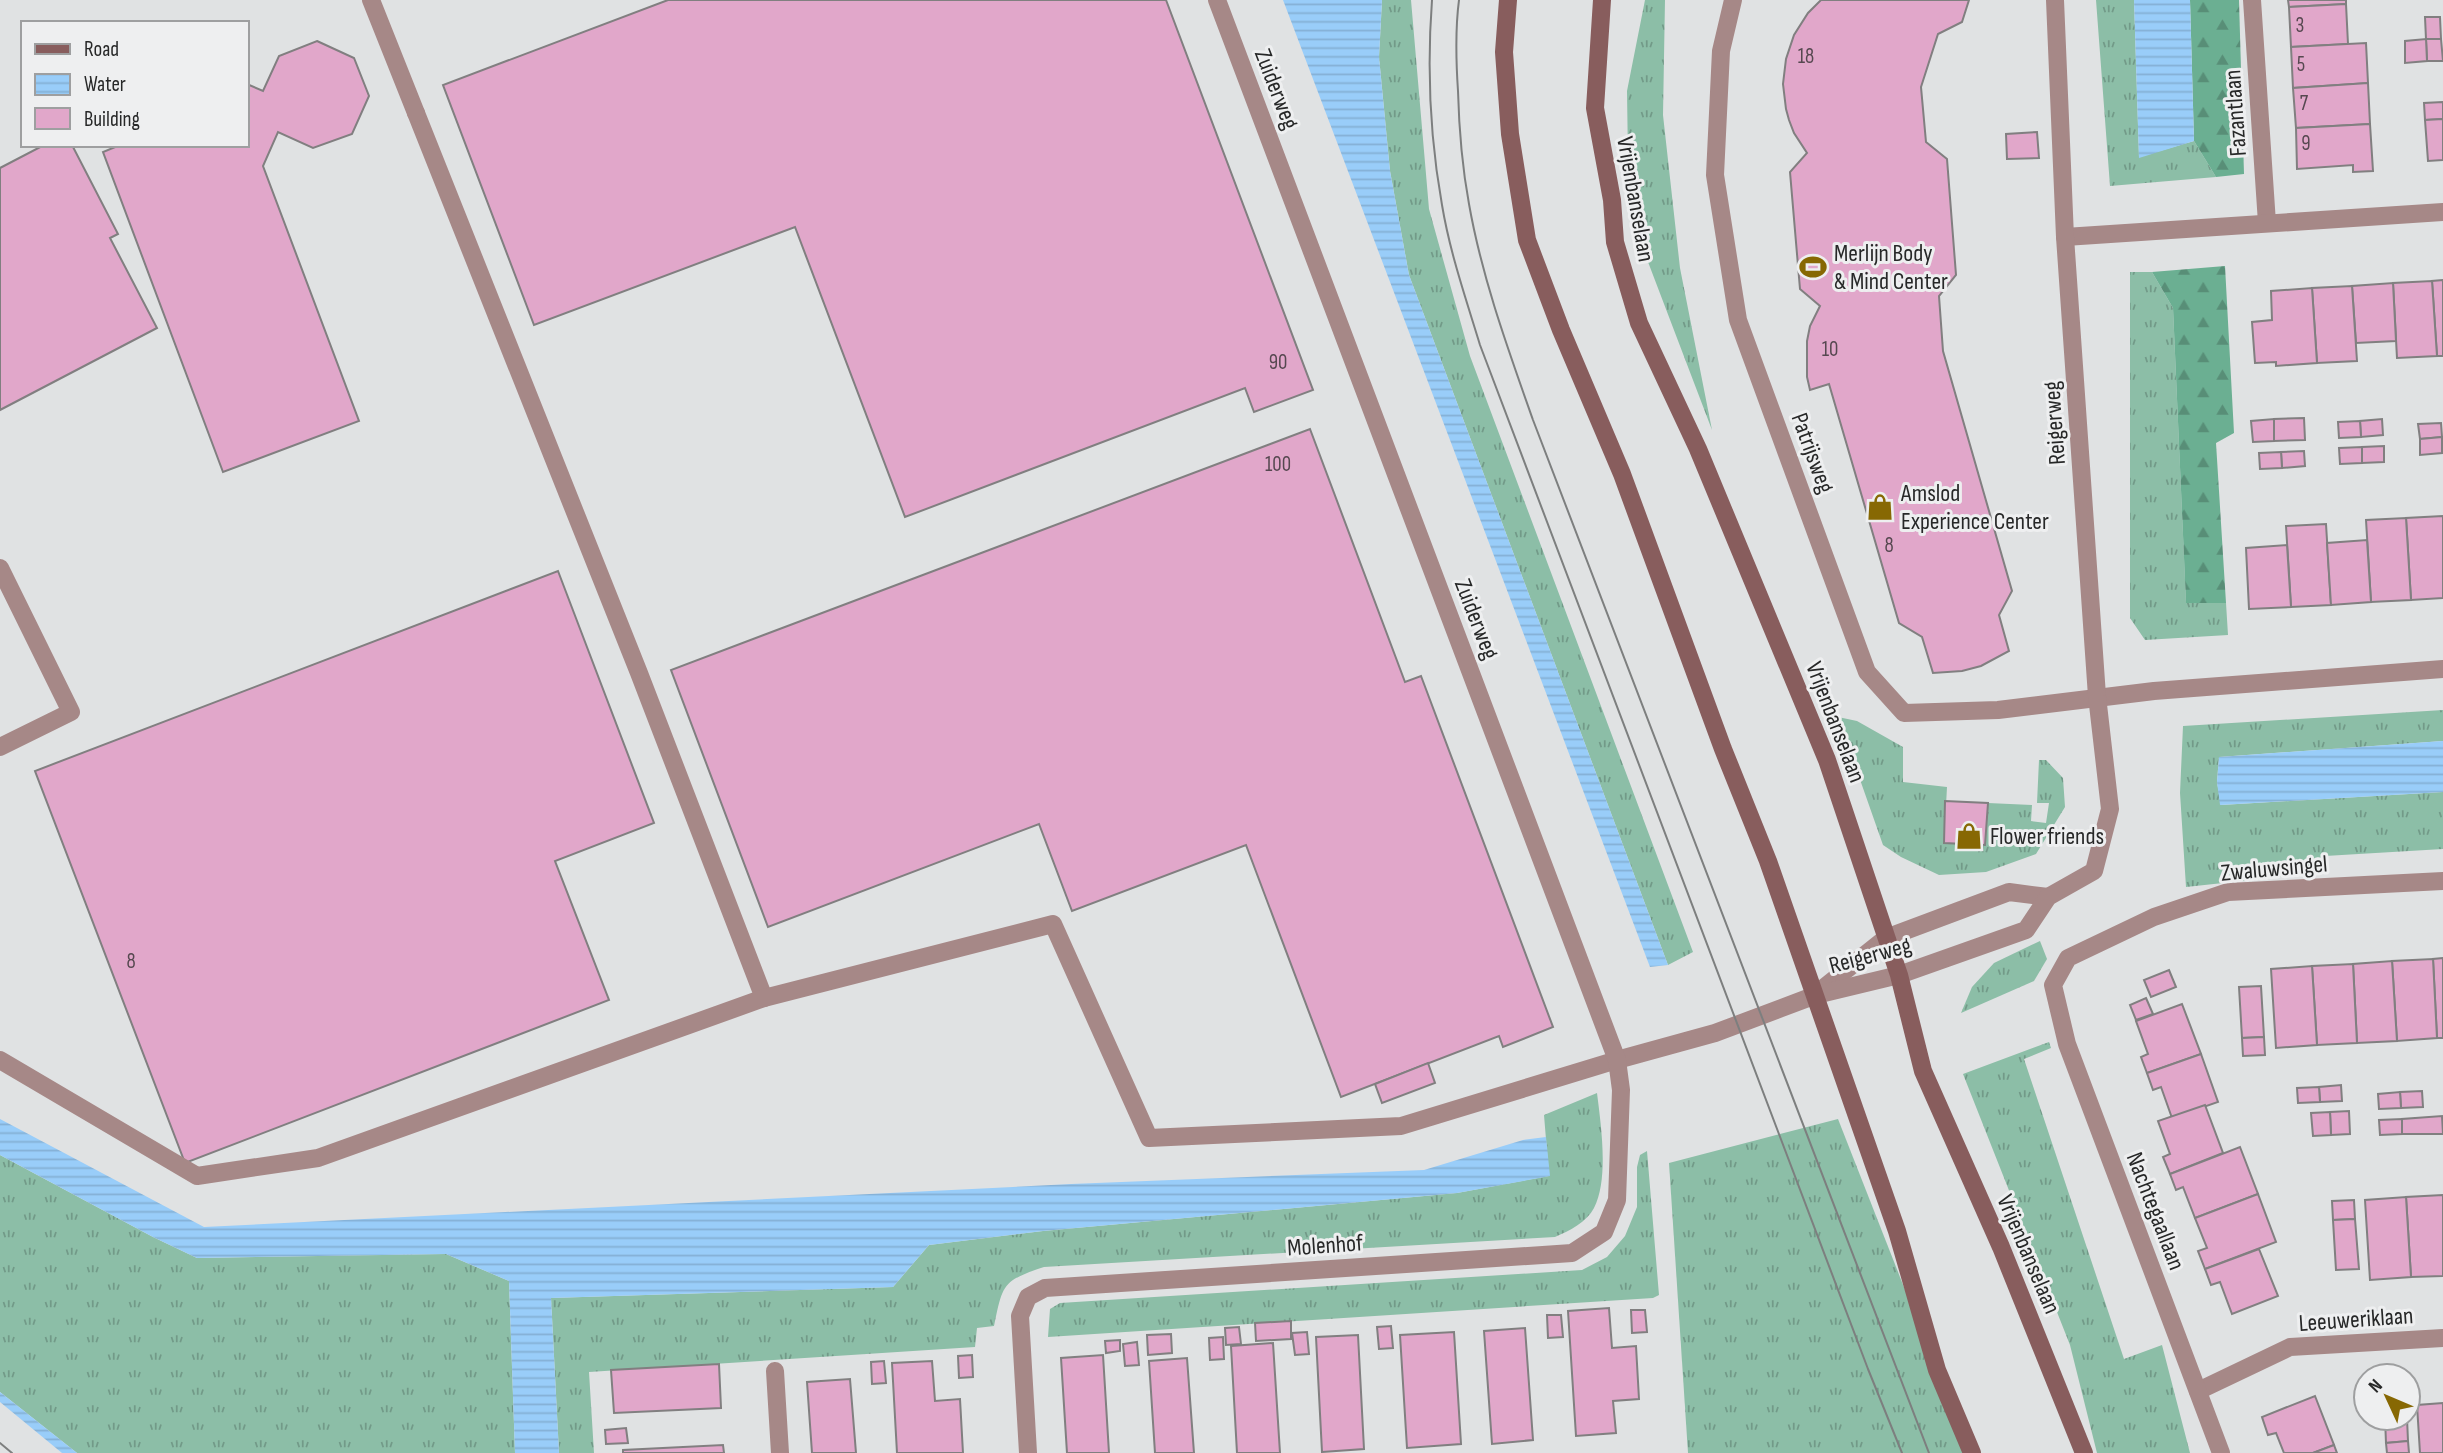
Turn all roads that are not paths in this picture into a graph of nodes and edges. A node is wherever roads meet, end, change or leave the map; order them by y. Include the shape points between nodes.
1 (371, 0) edge
2 (1217, 0) edge
3 (1508, 0) edge
4 (1602, 0) edge
5 (1733, 0) edge
6 (2055, 0) edge
7 (2252, 0) edge
8 (2443, 212) edge
9 (2267, 223) junction
10 (2065, 237) junction
11 (0, 568) edge
12 (2443, 669) edge
13 (2097, 696) junction
14 (0, 747) edge
15 (2443, 881) edge
16 (2049, 897) junction
17 (1886, 938) junction
18 (1899, 975) junction
19 (2053, 985) joint
20 (1816, 995) junction
21 (764, 998) junction
22 (0, 1060) edge
23 (1617, 1060) junction
24 (2443, 1338) edge
25 (775, 1371) dead end
26 (2198, 1391) junction
27 (780, 1453) edge
28 (1028, 1453) edge
29 (1972, 1453) edge
30 (2084, 1453) edge
31 (2221, 1453) edge

1 - 21 street
2 - 23 street, Zuiderweg
3 - 20 main road via 1504,52 1510,134 1527,240 1622,474
4 - 17 main road, Vrijenbanselaan via 1595,108 1615,242 1639,323 1698,449 1827,761
5 - 13 street, Patrijsweg via 1721,51 1715,174 1738,320 1867,672 1904,713 1998,710
6 - 10 street, Reigerweg
7 - 9 street, Fazantlaan
8 - 9 street
9 - 10 street
10 - 13 street, Reigerweg
11 - 14 street via 71,712
12 - 13 street
13 - 16 street, Reigerweg via 2110,809 2094,871
15 - 19 street, Zwaluwsingel via 2228,892 2154,918 2068,958
16 - 17 street, Reigerweg via 2008,892
16 - 18 street, Reigerweg via 2026,929
17 - 18 main road, Vrijenbanselaan
17 - 20 street, Reigerweg
18 - 20 street, Reigerweg
18 - 30 main road, Vrijenbanselaan via 1923,1071 2001,1247
19 - 26 street, Nachtegaallaan via 2067,1044
20 - 23 street via 1715,1034
20 - 29 main road via 1897,1231 1937,1370
21 - 22 street via 318,1158 197,1176
21 - 23 street via 1053,924 1149,1138 1401,1126
23 - 28 street, Molenhof via 1619,1176 1617,1200 1604,1233 1572,1253 1045,1288 1028,1297 1020,1316
24 - 26 street, Leeuweriklaan via 2290,1348
25 - 27 street
26 - 31 street, Nachtegaallaan

